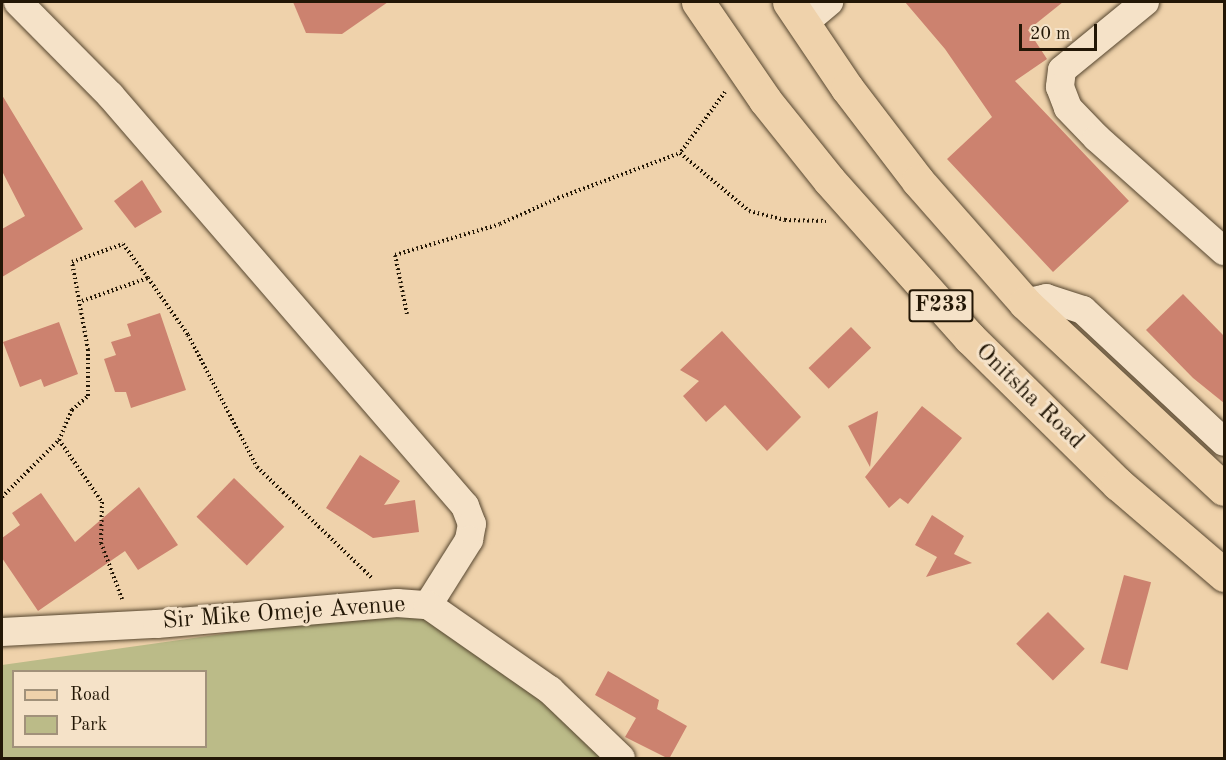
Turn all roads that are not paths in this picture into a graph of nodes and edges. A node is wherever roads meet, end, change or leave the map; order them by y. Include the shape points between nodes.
1 (18, 2) edge
2 (698, 2) edge
3 (829, 2) edge
4 (1145, 2) edge
5 (796, 12) edge
6 (1224, 251) edge
7 (1025, 303) junction
8 (1224, 442) edge
9 (1224, 489) edge
10 (1224, 575) edge
11 (428, 605) junction
12 (2, 632) edge
13 (621, 759) edge

1 - 11 street via 110,95 465,506 472,524 469,540
2 - 10 main road, Onitsha Road / F233 via 744,69 865,221 970,338 1118,484
3 - 5 street
4 - 6 street via 1062,70 1060,87 1068,108 1097,138
5 - 7 main road, F233 via 847,88 918,181
7 - 8 street via 1046,298 1083,310
7 - 9 main road, F233
11 - 12 street, Sir Mike Omeje Avenue via 397,603
11 - 13 street, Sir Mike Omeje Avenue via 550,690

